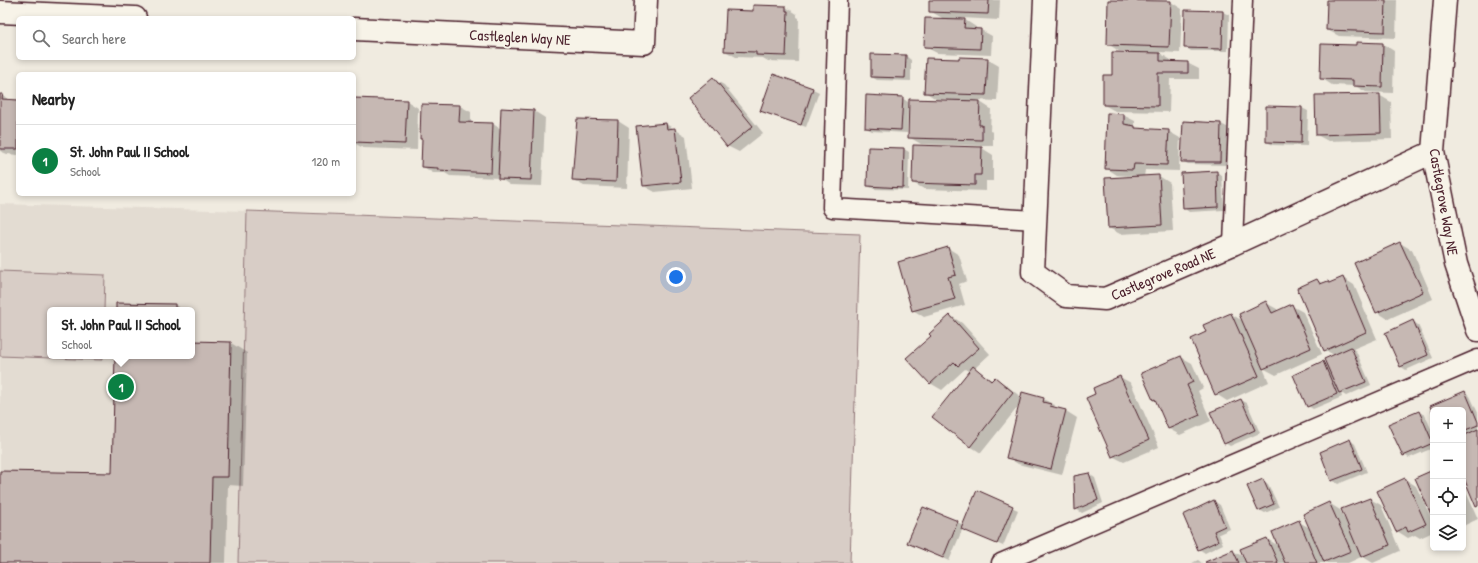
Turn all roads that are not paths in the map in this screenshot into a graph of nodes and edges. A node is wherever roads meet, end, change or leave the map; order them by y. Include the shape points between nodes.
1 (646, 0) edge
2 (838, 0) edge
3 (1046, 0) edge
4 (1243, 0) edge
5 (1445, 0) edge
6 (0, 12) edge
7 (90, 16) edge
8 (356, 29) edge
9 (1432, 152) junction
10 (1035, 220) junction
11 (1233, 244) junction
12 (1478, 330) edge
13 (1478, 358) edge
14 (1001, 563) edge

1 - 8 street, Castleglen Way NE via 644,43
2 - 10 lane via 832,208
3 - 10 street, Castlegrove Road NE
4 - 11 lane
5 - 9 street, Castlegrove Way NE
6 - 7 street
9 - 11 street, Castlegrove Road NE
9 - 12 street, Castlegrove Way NE via 1456,264
10 - 11 street, Castlegrove Road NE via 1033,272 1066,296 1105,299
13 - 14 lane

